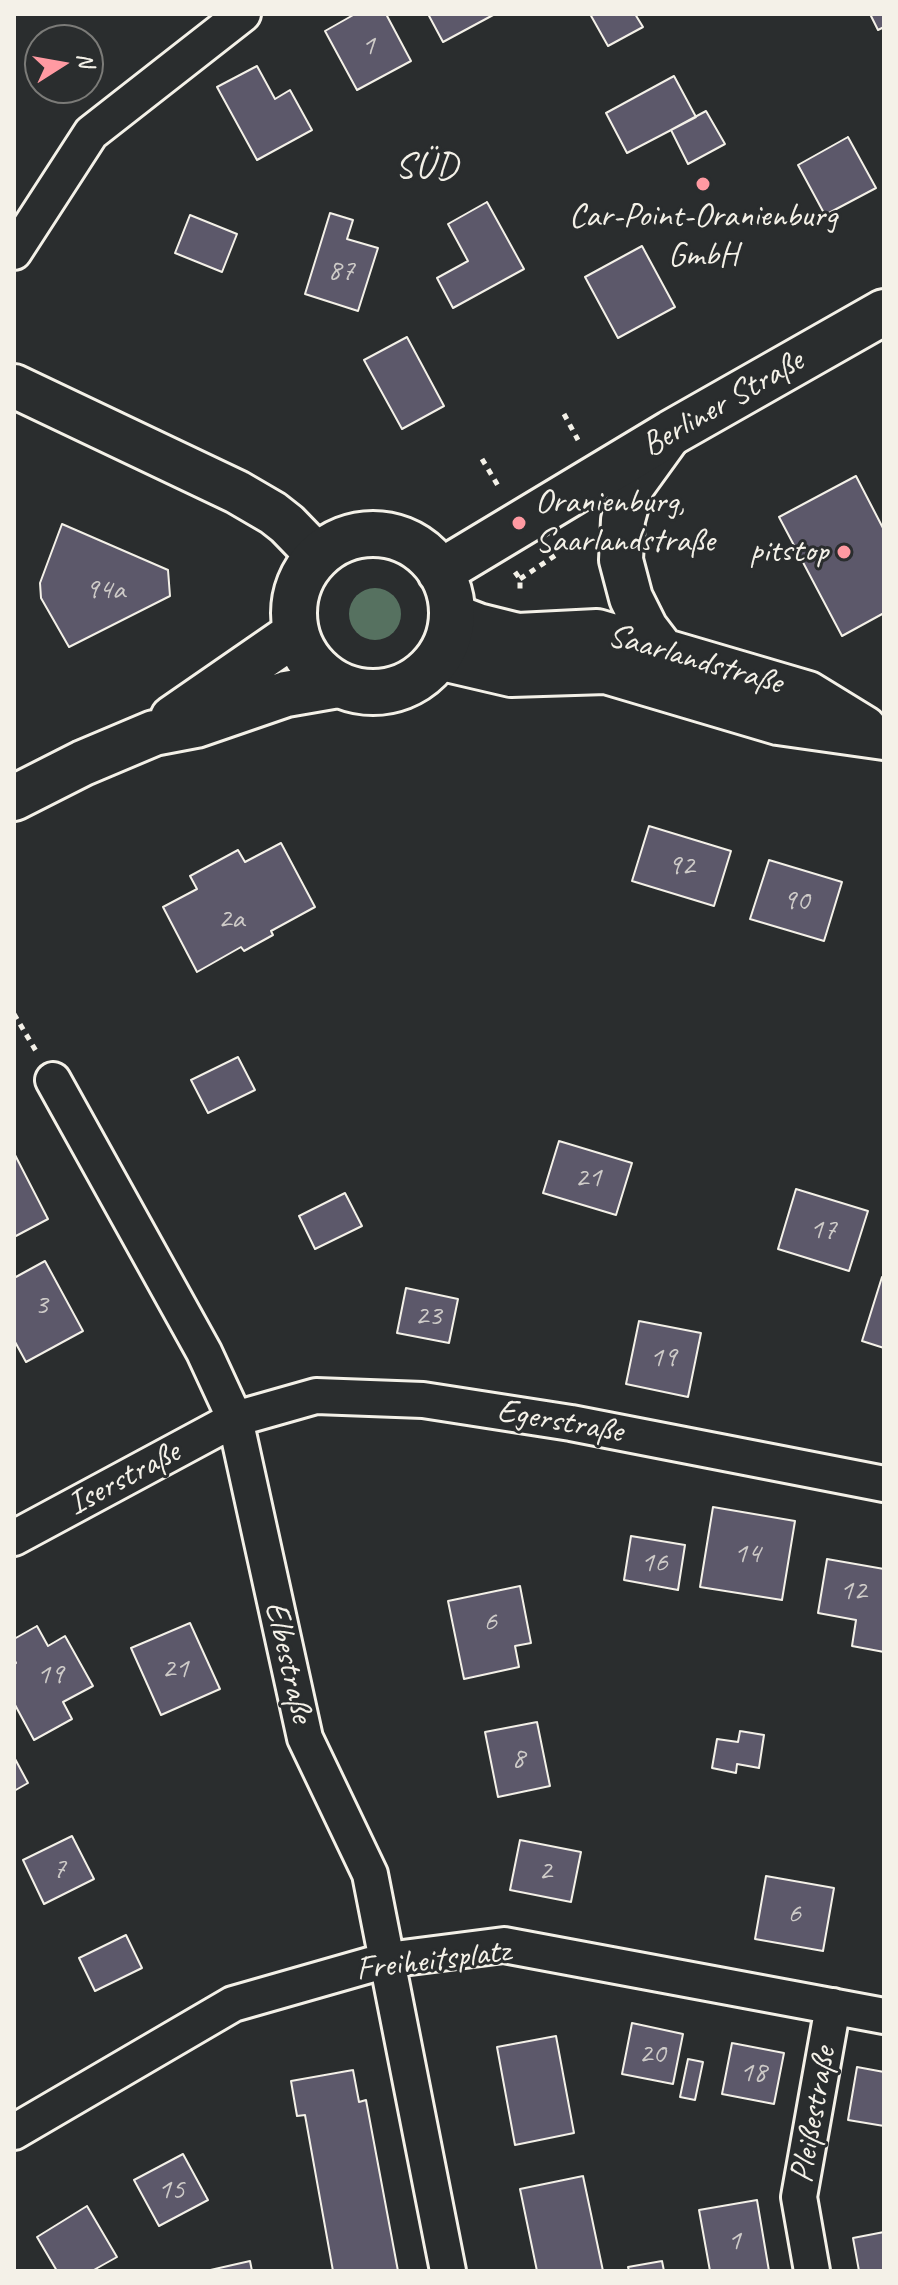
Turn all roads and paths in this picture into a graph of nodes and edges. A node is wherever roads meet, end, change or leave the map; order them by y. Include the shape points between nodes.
1 (243, 14) edge
2 (14, 252) edge
3 (884, 312) edge
4 (14, 386) edge
5 (564, 414) dead end
6 (671, 433) junction
7 (583, 448) dead end
8 (482, 459) dead end
9 (502, 493) dead end
10 (318, 556) junction
11 (440, 572) junction
12 (452, 615) junction
13 (296, 633) junction
14 (662, 649) junction
15 (438, 658) junction
16 (338, 685) junction
17 (154, 733) junction
18 (882, 738) edge
19 (14, 798) edge
20 (53, 1080) dead end
21 (235, 1419) junction
22 (884, 1484) edge
23 (14, 1538) edge
24 (387, 1960) junction
25 (833, 2006) junction
26 (884, 2016) edge
27 (14, 2132) edge
28 (448, 2271) edge
29 (812, 2271) edge

1 - 2 street via 91,133
3 - 6 main road, Berliner Straße
4 - 10 street via 237,492 287,524
5 - 7 path
6 - 11 main road, Berliner Straße
6 - 14 street via 632,487 621,560 631,598
8 - 9 path
10 - 11 main road via 360,535 383,535 406,541
10 - 13 main road via 297,591
11 - 12 main road
12 - 14 street, Saarlandstraße via 518,635 597,631
12 - 15 main road
13 - 16 main road via 319,672
13 - 17 main road
14 - 18 street, Saarlandstraße via 808,693
15 - 16 main road via 404,687 360,692
15 - 18 street, Saarlandstraße via 511,675 606,672 778,723
16 - 17 main road via 286,694 196,725
17 - 19 main road
20 - 21 street, Elbestraße via 204,1352
21 - 22 street, Egerstraße via 316,1396 423,1400
21 - 23 street, Iserstraße
21 - 24 street, Elbestraße via 305,1738 370,1874
24 - 25 street, Freiheitsplatz via 504,1945
24 - 27 street, Freiheitsplatz via 233,2004
24 - 28 street, Elbestraße
25 - 26 street, Freiheitsplatz
25 - 29 street, Pleißestraße via 799,2197

